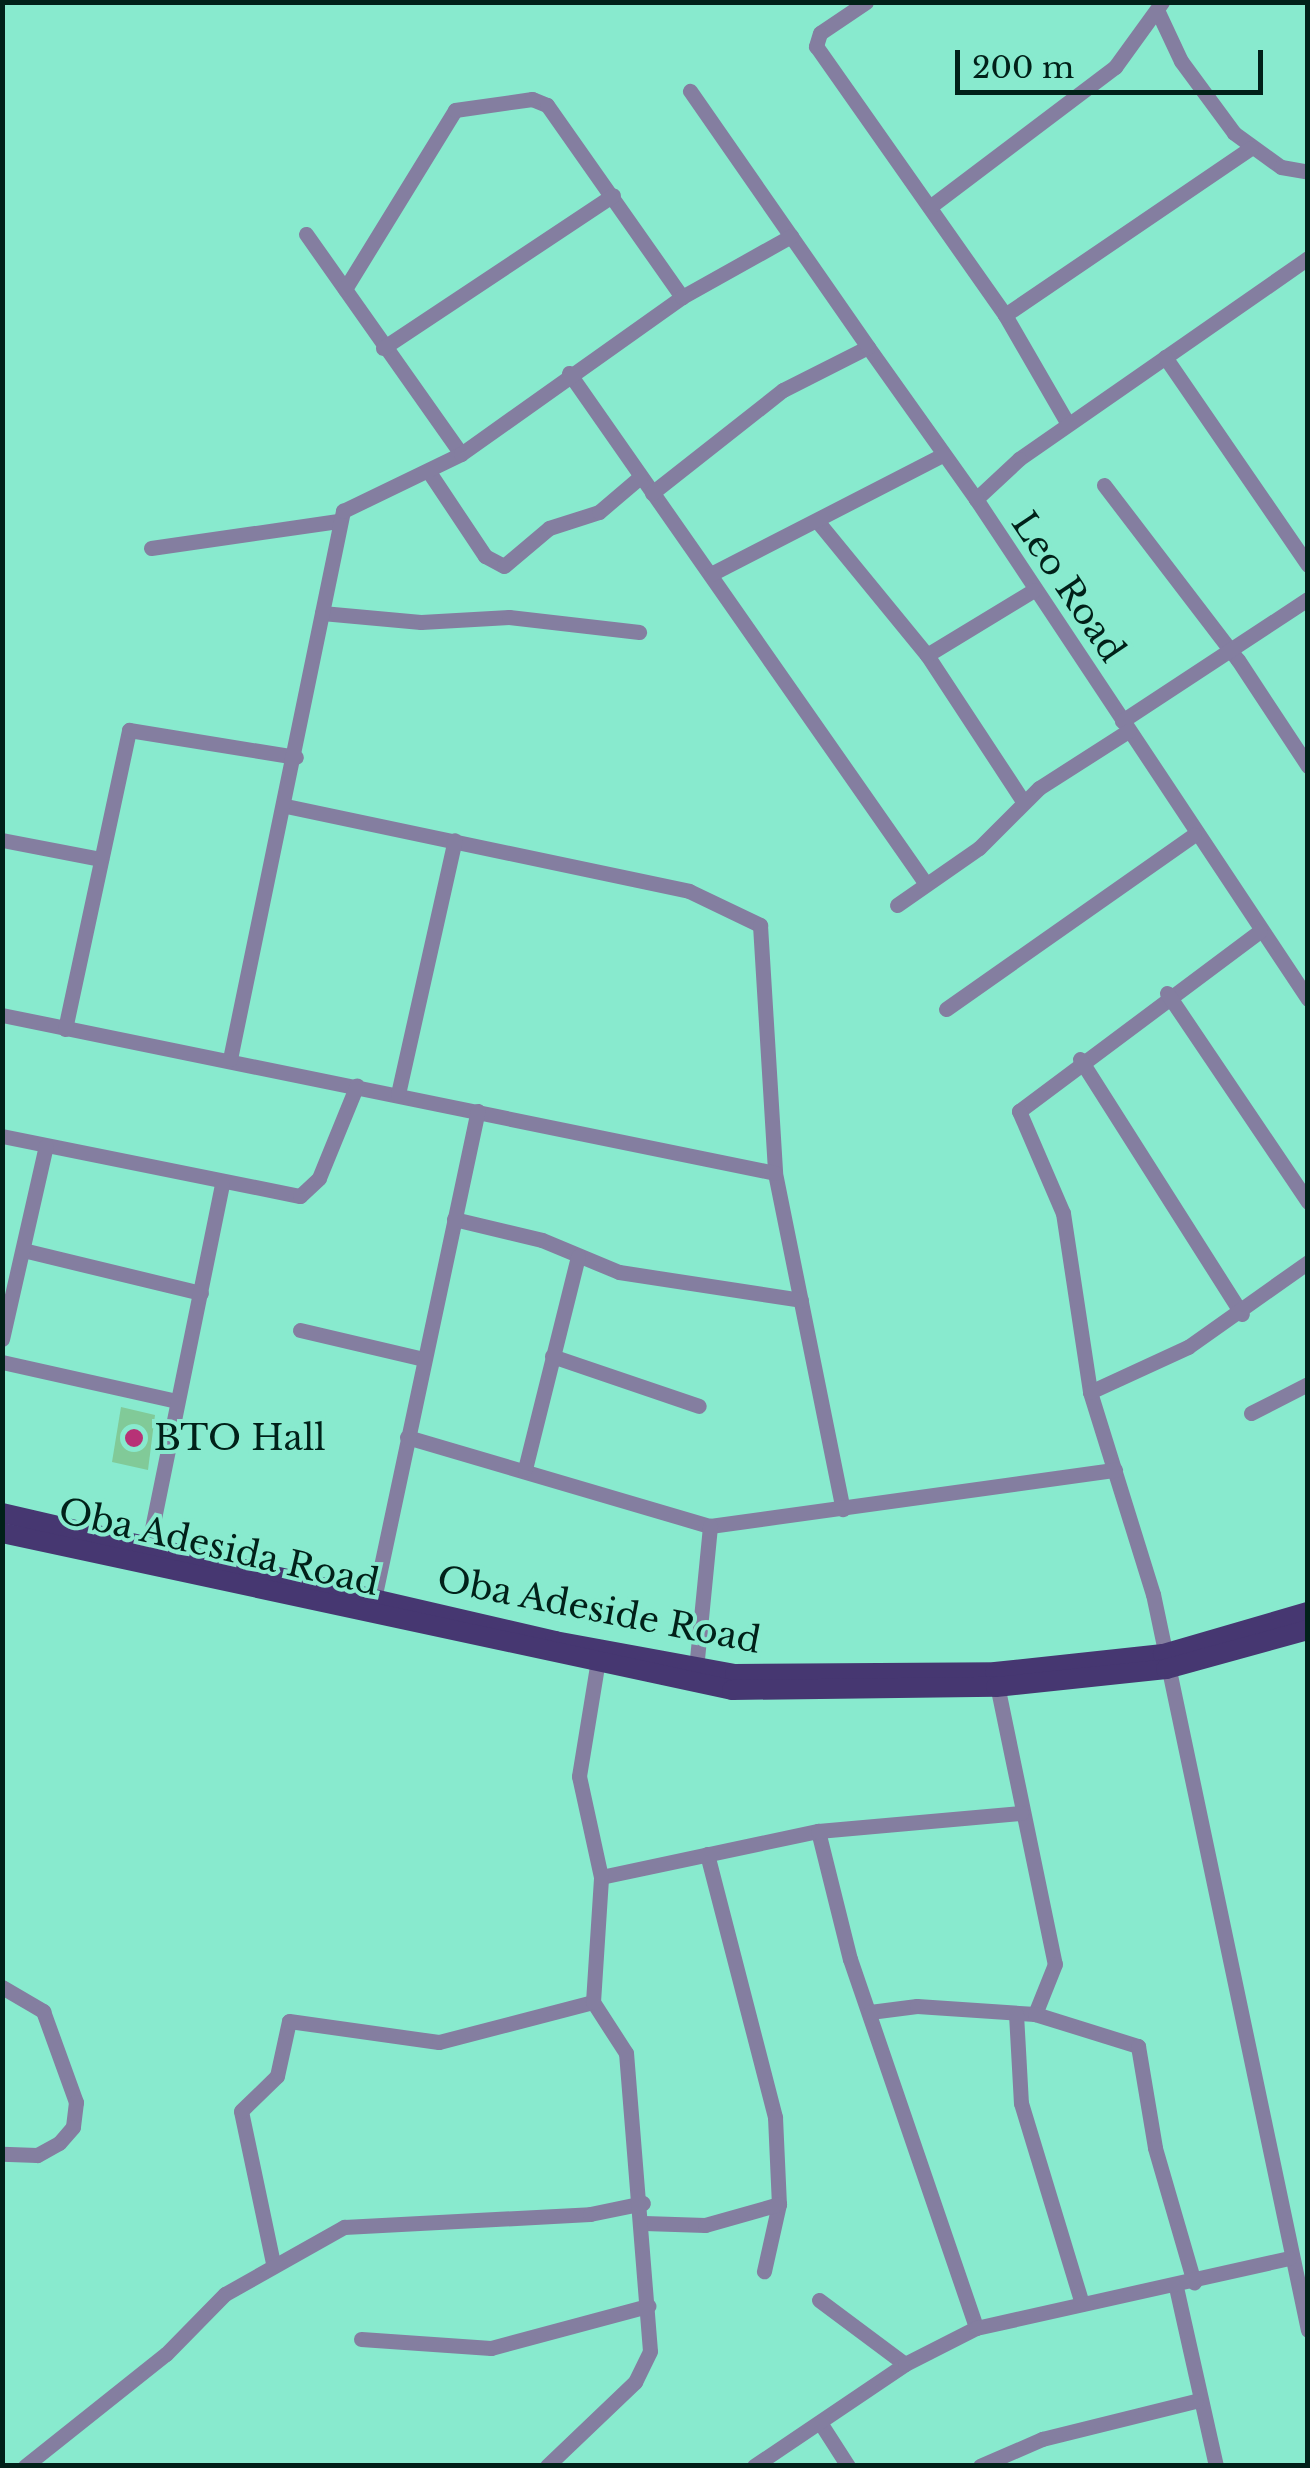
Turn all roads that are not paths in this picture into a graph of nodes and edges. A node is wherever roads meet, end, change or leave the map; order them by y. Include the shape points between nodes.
1 (866, 2) edge
2 (1160, 7) edge
3 (1173, 46) junction
4 (1135, 49) junction
5 (690, 90) dead end
6 (1252, 148) junction
7 (1308, 172) edge
8 (613, 195) junction
9 (931, 206) junction
10 (306, 234) dead end
11 (791, 236) junction
12 (1308, 258) edge
13 (344, 289) junction
14 (682, 296) junction
15 (1005, 315) junction
16 (868, 347) junction
17 (383, 348) junction
18 (1166, 357) junction
19 (570, 373) junction
20 (1068, 424) junction
21 (461, 454) junction
22 (943, 455) junction
23 (429, 472) junction
24 (640, 477) junction
25 (1104, 485) dead end
26 (652, 493) junction
27 (976, 499) junction
28 (338, 522) junction
29 (818, 522) junction
30 (151, 548) dead end
31 (1308, 565) edge
32 (711, 574) junction
33 (1034, 590) junction
34 (1308, 599) edge
35 (322, 613) junction
36 (639, 632) dead end
37 (1229, 649) junction
38 (928, 655) junction
39 (1125, 726) junction
40 (296, 757) junction
41 (1308, 766) edge
42 (1023, 801) junction
43 (286, 806) junction
44 (1194, 835) junction
45 (2, 840) edge
46 (456, 840) junction
47 (101, 859) junction
48 (926, 884) junction
49 (897, 906) dead end
50 (1260, 931) junction
51 (1167, 993) junction
52 (1308, 999) edge
53 (946, 1009) dead end
54 (2, 1015) edge
55 (65, 1029) junction
56 (230, 1059) junction
57 (1080, 1059) junction
58 (357, 1086) junction
59 (398, 1094) junction
60 (478, 1111) junction
61 (2, 1136) edge
62 (46, 1146) junction
63 (775, 1173) junction
64 (222, 1184) junction
65 (1308, 1202) edge
66 (454, 1219) junction
67 (23, 1250) junction
68 (578, 1256) junction
69 (1308, 1262) edge
70 (202, 1292) junction
71 (802, 1300) junction
72 (1242, 1314) junction
73 (300, 1330) dead end
74 (2, 1339) edge
75 (552, 1356) junction
76 (424, 1360) junction
77 (2, 1362) edge
78 (1308, 1384) edge
79 (1090, 1392) junction
80 (177, 1400) junction
81 (699, 1406) dead end
82 (1251, 1412) dead end
83 (407, 1436) junction
84 (525, 1470) junction
85 (1115, 1470) junction
86 (843, 1509) junction
87 (2, 1514) edge
88 (710, 1526) junction
89 (2, 1533) edge
90 (108, 1546) junction
91 (148, 1548) junction
92 (374, 1598) junction
93 (1308, 1612) edge
94 (402, 1613) junction
95 (1308, 1630) edge
96 (1164, 1662) junction
97 (597, 1666) junction
98 (696, 1668) junction
99 (996, 1680) junction
100 (1021, 1813) junction
101 (818, 1830) junction
102 (706, 1854) junction
103 (601, 1877) junction
104 (2, 1988) edge
105 (593, 2002) junction
106 (870, 2012) junction
107 (1016, 2014) junction
108 (1035, 2014) junction
109 (2, 2154) edge
110 (643, 2203) junction
111 (779, 2204) junction
112 (644, 2223) junction
113 (1290, 2258) junction
114 (273, 2263) junction
115 (764, 2271) dead end
116 (1194, 2282) junction
117 (1176, 2287) junction
118 (819, 2300) dead end
119 (1082, 2304) junction
120 (648, 2306) junction
121 (976, 2328) junction
122 (1308, 2330) edge
123 (362, 2338) dead end
124 (906, 2364) junction
125 (1195, 2401) junction
126 (821, 2424) junction
127 (25, 2466) edge
128 (547, 2466) edge
129 (754, 2466) edge
130 (848, 2466) edge
131 (980, 2466) edge
132 (1216, 2466) edge

1 - 9 street via 820,33 816,46
2 - 3 street
2 - 4 street
3 - 4 street
3 - 6 street
4 - 9 street
5 - 11 street
6 - 7 street via 1281,167
6 - 15 street
8 - 13 street via 538,100 456,110
8 - 14 street
8 - 17 street
9 - 15 street
10 - 13 street
11 - 14 street
11 - 16 street
12 - 18 street, Leo Road
13 - 17 street
14 - 19 street
15 - 20 street
16 - 22 street
16 - 26 street via 784,390
17 - 21 street
18 - 20 street, Leo Road
18 - 31 street
19 - 21 street
19 - 24 street
20 - 27 street, Leo Road
21 - 23 street
22 - 27 street
22 - 29 street
23 - 24 street via 485,556 504,566 550,528 600,512
23 - 28 street via 357,500
24 - 26 street
25 - 37 street
26 - 32 street
27 - 33 street, Leo Road
28 - 30 street
28 - 35 street
29 - 32 street
29 - 38 street
32 - 48 street
33 - 38 street
33 - 39 street, Leo Road
34 - 37 street
35 - 36 street via 421,622 510,618
35 - 40 street
37 - 39 street
37 - 41 street
38 - 42 street
39 - 42 street
39 - 44 street, Leo Road
40 - 43 street
40 - 47 street via 128,730
42 - 48 street via 979,848
43 - 46 street
43 - 56 street
44 - 50 street, Leo Road
44 - 53 street
45 - 47 street
46 - 59 street
46 - 63 street via 690,892 760,925
47 - 55 street
48 - 49 street
50 - 51 street
50 - 52 street, Leo Road
51 - 57 street
51 - 65 street
54 - 55 street
55 - 56 street
56 - 58 street
57 - 72 street
57 - 79 street via 1019,1111 1063,1213
58 - 59 street
58 - 64 street via 309,1192 284,1198
59 - 60 street
60 - 63 street
60 - 66 street
61 - 62 street
62 - 64 street
62 - 67 street
63 - 71 street
64 - 70 street
66 - 68 street
66 - 76 street
67 - 70 street
67 - 74 street
68 - 71 street via 619,1272
68 - 75 street
69 - 72 street
70 - 80 street
71 - 86 street
72 - 79 street
73 - 76 street
75 - 81 street
75 - 84 street
76 - 83 street
77 - 80 street
78 - 82 street
79 - 85 street
80 - 91 street
83 - 84 street
83 - 92 street
84 - 88 street
85 - 86 street
85 - 96 street
86 - 88 street
87 - 90 main road, Oba Adeside Road
88 - 98 street
89 - 90 main road, Oba Adesida Road
90 - 91 main road, Oba Adeside Road
90 - 94 main road, Oba Adesida Road
91 - 92 main road, Oba Adeside Road
92 - 94 main road, Oba Adeside Road
93 - 96 main road
94 - 97 main road, Oba Adesida Road
94 - 98 main road, Oba Adeside Road
95 - 96 main road, Oba Adesida Road
96 - 99 main road, Oba Adesida Road
96 - 113 street via 1212,1857 1245,2062
97 - 99 main road, Oba Adesida Road via 732,1690
97 - 103 street via 579,1776
98 - 99 main road, Oba Adeside Road
99 - 100 street
100 - 101 street
100 - 108 street via 1055,1964
101 - 102 street
101 - 106 street
102 - 103 street
102 - 111 street via 775,2117
103 - 105 street
104 - 109 street via 43,2011 76,2102 72,2128 60,2143 37,2154
105 - 110 street via 626,2053
105 - 114 street via 440,2042 289,2021 277,2076 241,2112
106 - 107 street via 917,2006
106 - 121 street
107 - 108 street
107 - 119 street via 1021,2103
108 - 116 street via 1130,2043 1143,2055 1155,2148
110 - 112 street
110 - 114 street via 590,2214 367,2221
111 - 112 street via 705,2224
111 - 115 street
112 - 120 street
113 - 116 street
113 - 122 street
114 - 127 street via 225,2294 166,2354
116 - 117 street
117 - 119 street
117 - 125 street
118 - 124 street
119 - 121 street
120 - 123 street via 492,2348
120 - 128 street via 650,2350 635,2382
121 - 124 street
124 - 126 street
125 - 131 street via 1042,2439
125 - 132 street
126 - 129 street
126 - 130 street

